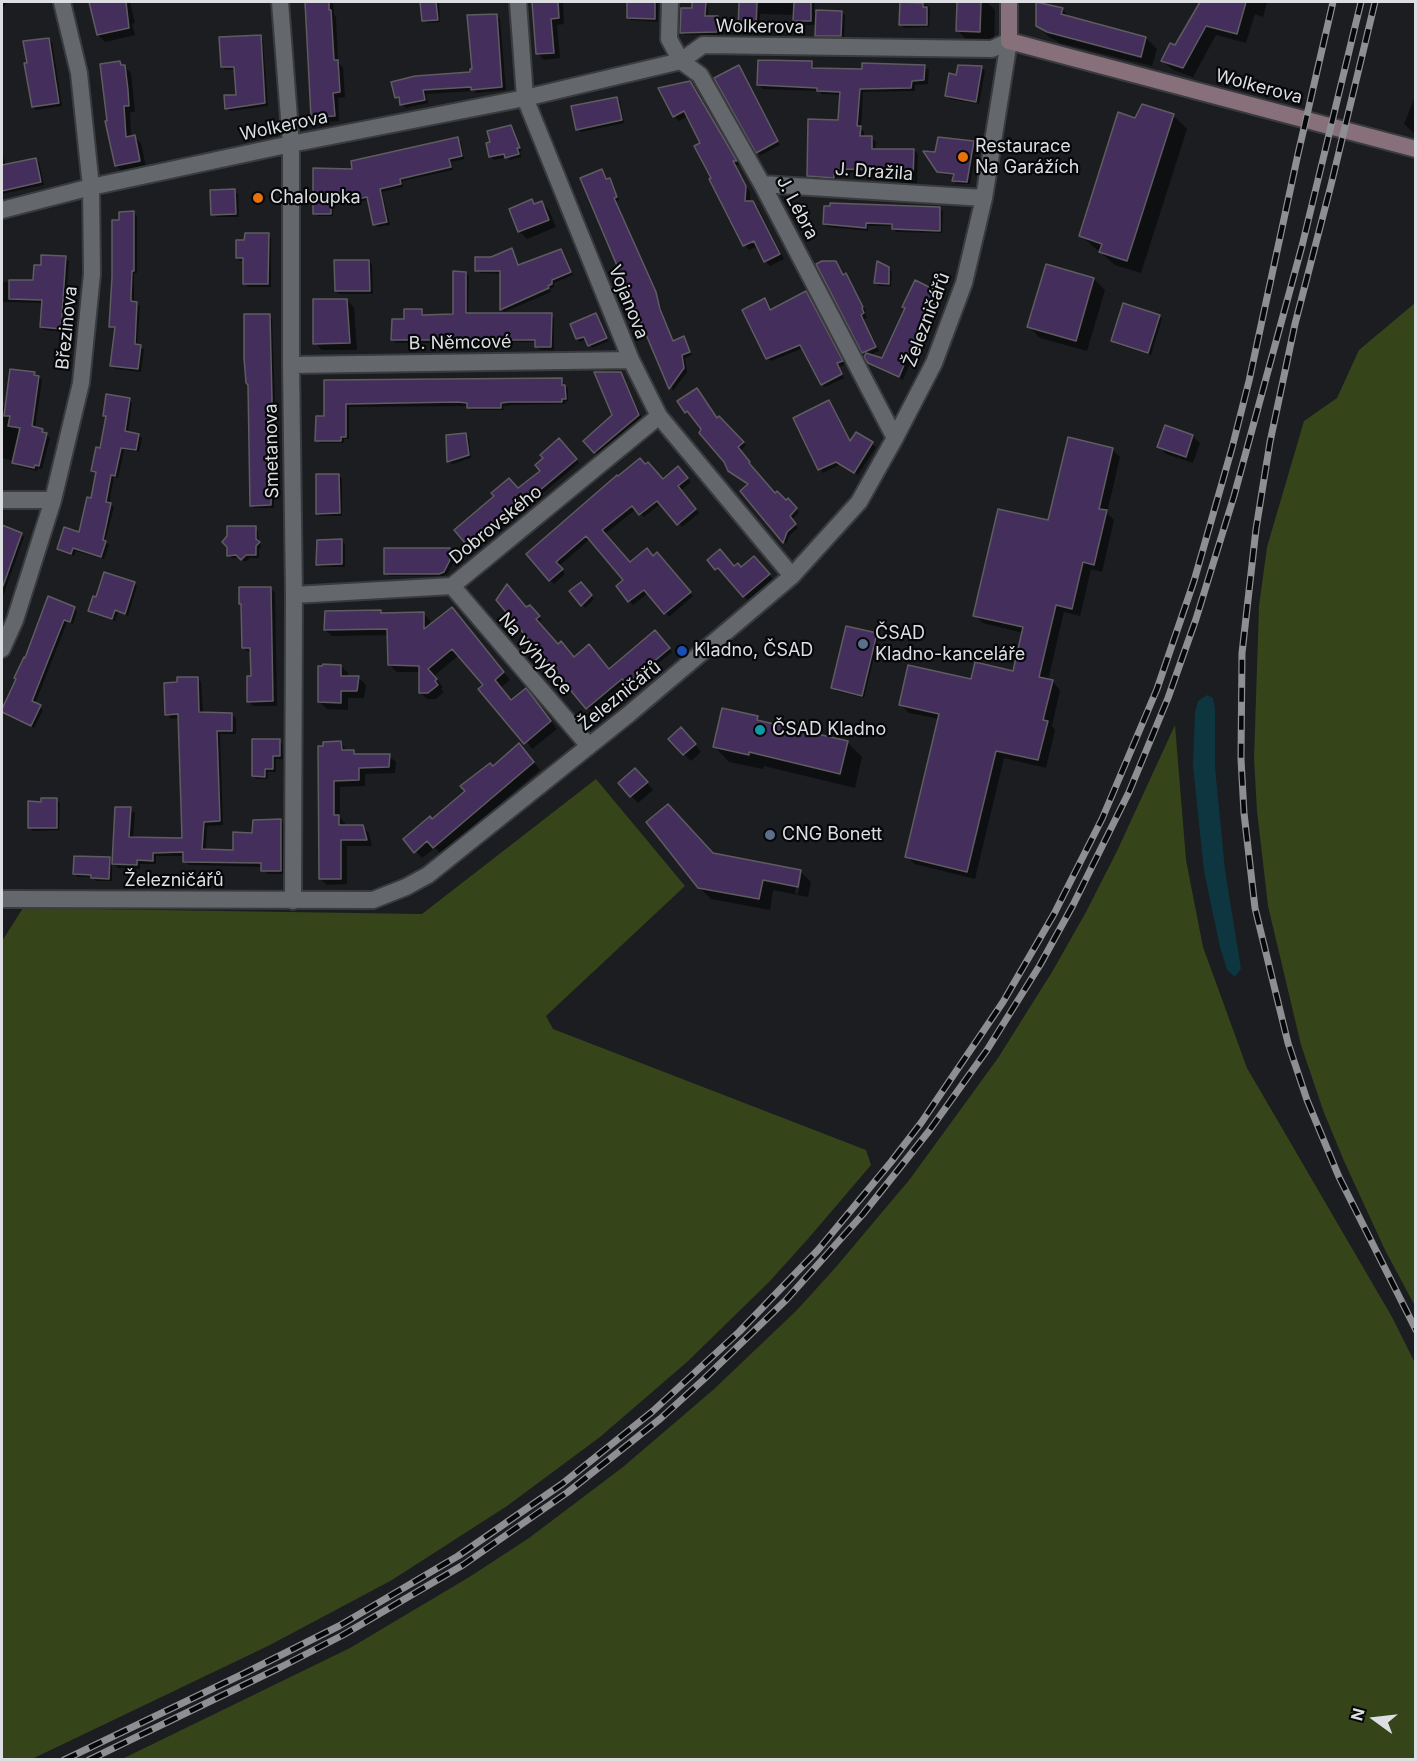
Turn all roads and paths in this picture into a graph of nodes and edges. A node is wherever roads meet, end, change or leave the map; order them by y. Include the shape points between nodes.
1 (62, 2) edge
2 (280, 2) edge
3 (518, 2) edge
4 (670, 2) edge
5 (1009, 2) edge
6 (1009, 41) junction
7 (681, 61) junction
8 (525, 98) junction
9 (291, 144) junction
10 (1416, 149) edge
11 (762, 184) junction
12 (91, 187) junction
13 (984, 198) junction
14 (2, 210) edge
15 (631, 360) junction
16 (291, 365) junction
17 (659, 416) junction
18 (895, 438) junction
19 (2, 500) edge
20 (53, 500) junction
21 (792, 576) junction
22 (452, 586) junction
23 (294, 595) junction
24 (2, 650) edge
25 (588, 746) junction
26 (2, 899) edge
27 (293, 901) junction

1 - 12 street, Březinova via 80,73
2 - 9 street, Smetanova
3 - 8 street, Vojanova
4 - 7 street, J. Lébra via 669,39
5 - 6 main road, Železničářů
6 - 7 street, Wolkerova via 992,49 703,45
6 - 10 main road, Wolkerova
6 - 13 street, Železničářů
7 - 8 street, Wolkerova
7 - 11 street, J. Lébra via 700,75
8 - 9 street, Wolkerova
8 - 15 street, Vojanova
9 - 12 street, Wolkerova
9 - 16 street, Smetanova
11 - 13 street, J. Dražila
11 - 18 street, J. Lébra
12 - 14 street, Wolkerova
12 - 20 street, Březinova via 92,274 81,383
13 - 18 street, Železničářů via 964,283 934,363
15 - 16 street, B. Němcové
15 - 17 street, Vojanova
16 - 23 street, Smetanova
17 - 21 street, Vojanova
17 - 22 street, Dobrovského
18 - 21 street, Železničářů via 859,502
19 - 20 street
20 - 24 street, Březinova
21 - 25 street, Železničářů
22 - 23 street, Dobrovského
22 - 25 street, Na výhybce
23 - 27 street, Smetanova
25 - 27 street, Železničářů via 428,875 406,887 373,900
26 - 27 street, Železničářů

